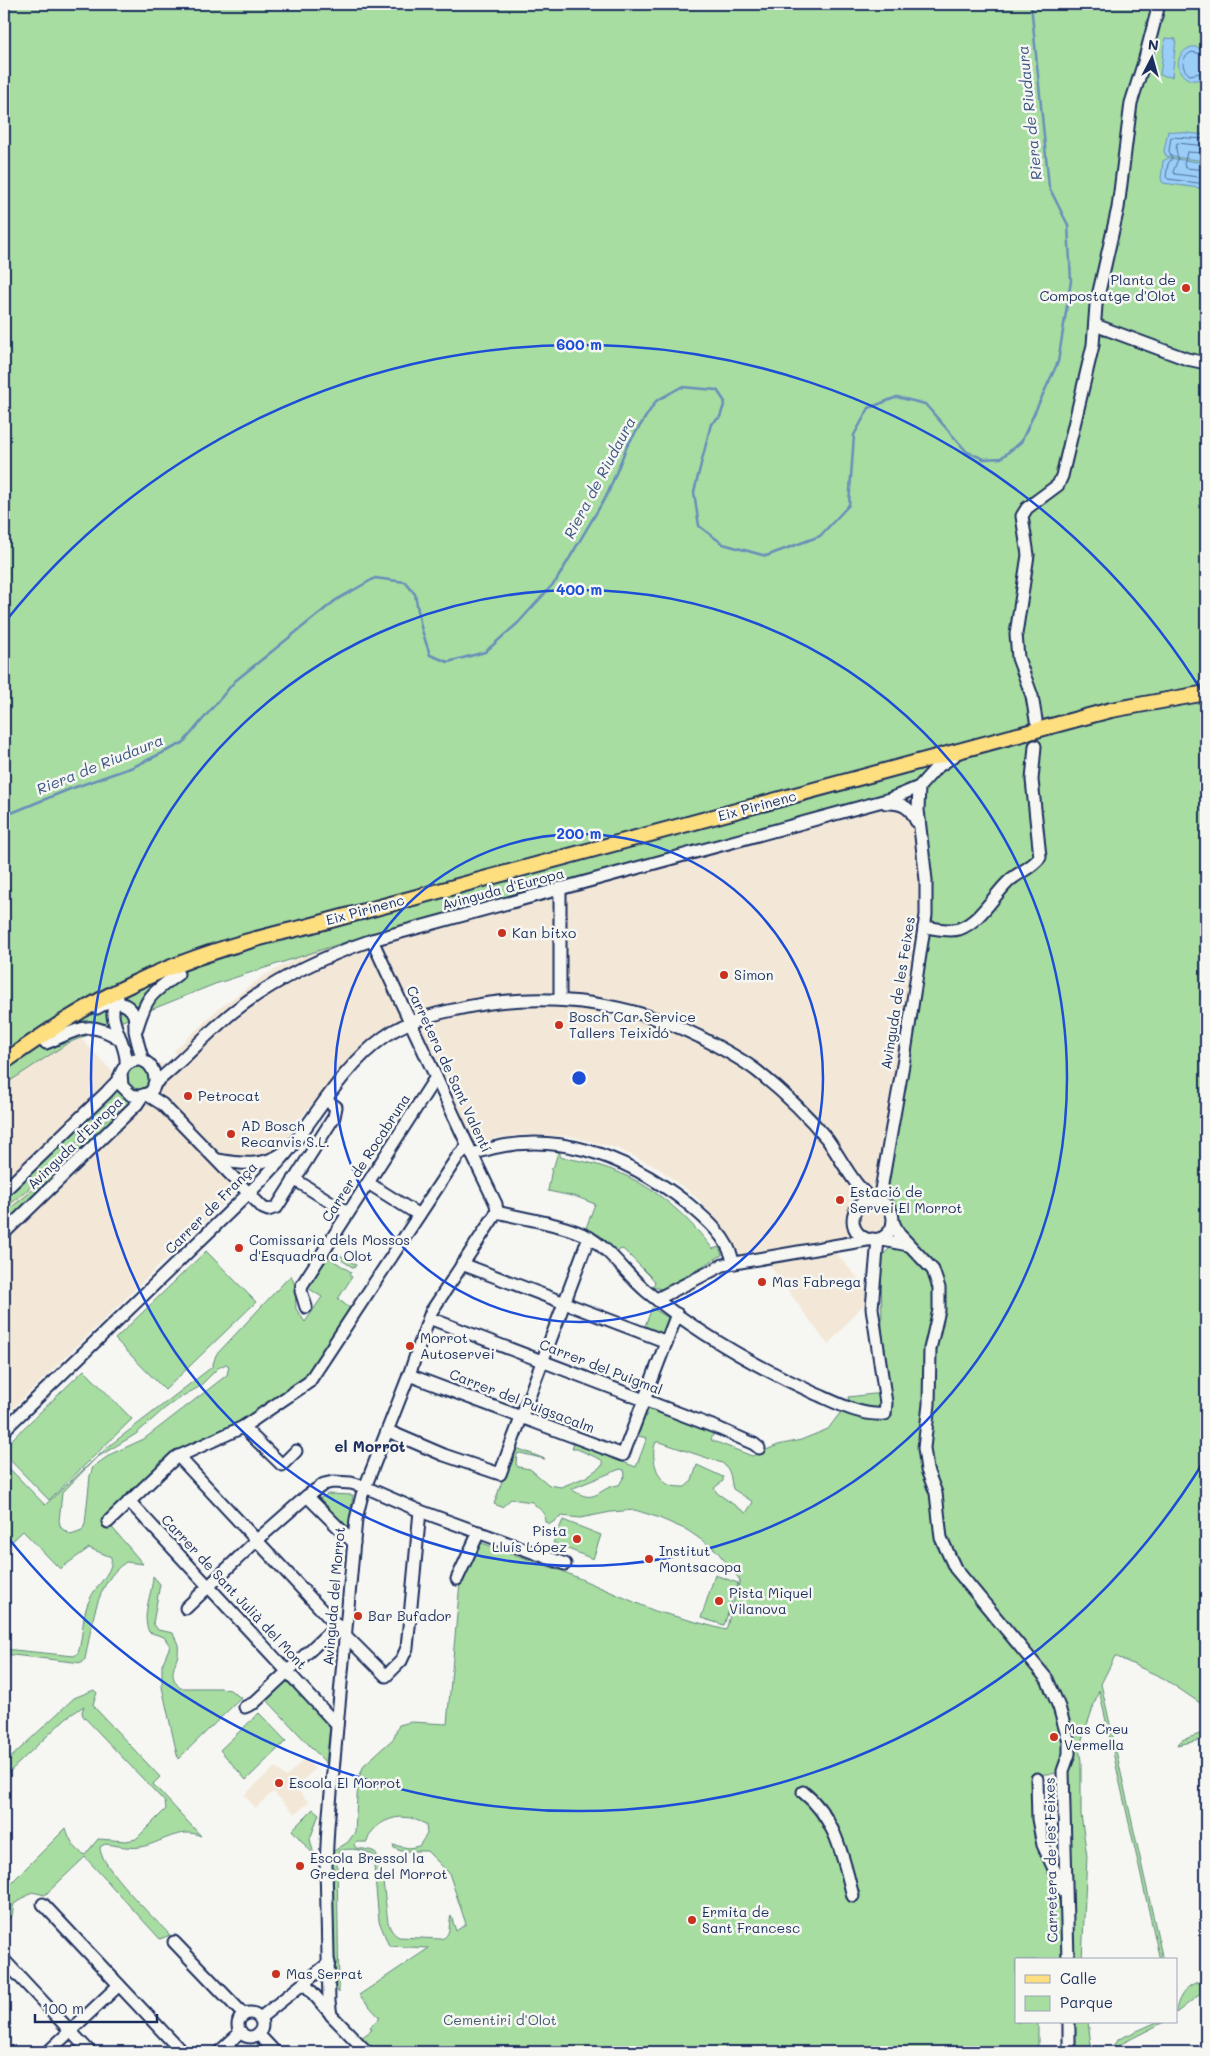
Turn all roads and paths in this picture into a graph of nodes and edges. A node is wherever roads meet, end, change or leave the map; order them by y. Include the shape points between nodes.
1 (1159, 4) edge
2 (1095, 324) junction
3 (1206, 364) edge
4 (1206, 693) edge
5 (1036, 720) dead end
6 (1035, 746) dead end
7 (969, 749) junction
8 (919, 788) junction
9 (868, 806) junction
10 (919, 833) junction
11 (560, 888) junction
12 (309, 926) junction
13 (924, 927) junction
14 (372, 940) junction
15 (206, 954) junction
16 (178, 974) junction
17 (560, 1000) junction
18 (114, 1003) junction
19 (411, 1023) junction
20 (136, 1032) junction
21 (121, 1040) junction
22 (46, 1043) junction
23 (24, 1048) junction
24 (4, 1062) edge
25 (146, 1063) junction
26 (177, 1066) junction
27 (4, 1069) edge
28 (123, 1069) junction
29 (436, 1077) junction
30 (149, 1090) junction
31 (326, 1100) junction
32 (289, 1150) junction
33 (470, 1150) junction
34 (218, 1160) junction
35 (853, 1177) junction
36 (294, 1179) junction
37 (368, 1183) junction
38 (4, 1191) edge
39 (249, 1193) junction
40 (876, 1200) junction
41 (857, 1208) junction
42 (497, 1212) junction
43 (348, 1213) junction
44 (419, 1215) junction
45 (893, 1222) junction
46 (854, 1223) junction
47 (4, 1233) edge
48 (589, 1237) junction
49 (875, 1239) junction
50 (908, 1245) junction
51 (834, 1246) junction
52 (733, 1262) junction
53 (462, 1264) junction
54 (658, 1299) junction
55 (564, 1303) junction
56 (306, 1307) dead end
57 (677, 1314) junction
58 (429, 1318) junction
59 (667, 1342) junction
60 (542, 1360) junction
61 (410, 1375) junction
62 (644, 1400) junction
63 (521, 1417) junction
64 (243, 1427) junction
65 (4, 1430) edge
66 (388, 1431) junction
67 (759, 1448) dead end
68 (296, 1451) dead end
69 (178, 1456) junction
70 (365, 1487) junction
71 (307, 1496) junction
72 (129, 1501) junction
73 (420, 1511) junction
74 (108, 1522) dead end
75 (479, 1532) junction
76 (257, 1540) junction
77 (354, 1543) junction
78 (565, 1564) dead end
79 (457, 1579) dead end
80 (209, 1587) junction
81 (186, 1608) dead end
82 (337, 1626) junction
83 (346, 1636) junction
84 (288, 1672) junction
85 (245, 1707) dead end
86 (337, 1725) junction
87 (1037, 1779) dead end
88 (804, 1792) dead end
89 (1067, 1894) junction
90 (853, 1896) dead end
91 (43, 1904) dead end
92 (174, 1942) dead end
93 (1068, 1958) edge
94 (4, 1960) edge
95 (329, 1963) junction
96 (304, 1983) junction
97 (119, 1985) junction
98 (244, 2015) junction
99 (331, 2015) junction
100 (260, 2018) junction
101 (1069, 2024) edge
102 (70, 2032) junction
103 (241, 2032) junction
104 (258, 2034) junction
105 (48, 2052) edge
106 (90, 2052) edge
107 (182, 2052) edge
108 (218, 2052) edge
109 (274, 2052) edge
110 (367, 2052) edge
111 (1070, 2052) edge

1 - 2 street via 1130,103 1118,208 1103,269
2 - 3 street
2 - 5 street via 1087,374 1060,482 1027,508 1022,516 1028,555 1016,634 1018,658 1032,696
4 - 7 main road, Eix Pirinenc via 1112,710
6 - 13 street via 1032,780 1040,857 1010,880 970,922 959,929
7 - 8 street, Avinguda d'Europa via 942,762
7 - 12 main road, Eix Pirinenc
8 - 9 street, Avinguda d'Europa
8 - 10 street, Avinguda de les Feixes
9 - 10 street, Avinguda d'Europa via 895,802 907,807
9 - 11 street, Avinguda d'Europa
10 - 13 street, Avinguda de les Feixes via 926,880
11 - 14 street, Avinguda d'Europa
11 - 17 street
12 - 15 main road, Eix Pirinenc via 264,935
12 - 16 main road, Eix Pirinenc
13 - 40 street, Avinguda de les Feixes
14 - 19 street, Carretera de Sant Valentí
14 - 26 street, Avinguda d'Europa via 327,957 272,985 232,1013
15 - 18 street via 202,960 119,996
15 - 23 main road, Eix Pirinenc via 118,991
16 - 18 main road, Eix Pirinenc
16 - 20 street via 151,994
17 - 19 street, Carrer de França via 473,1005
17 - 35 street, Carrer de França via 601,1004 641,1013 696,1035 733,1055 803,1111
18 - 20 street via 129,1008 134,1016
18 - 21 street via 112,1016
18 - 22 main road, Eix Pirinenc
18 - 23 street via 106,1003 35,1045
19 - 29 street, Carretera de Sant Valentí
19 - 31 street, Carrer de França via 394,1030 376,1044 342,1078
20 - 25 street
21 - 22 street via 108,1032 89,1027
21 - 28 street via 127,1058
22 - 27 main road, Eix Pirinenc
23 - 24 main road, Eix Pirinenc
25 - 26 street via 160,1067
25 - 28 street via 137,1060
25 - 30 street via 155,1073
26 - 30 street, Avinguda d'Europa
28 - 30 street via 122,1086 125,1091 137,1096
28 - 38 street, Avinguda d'Europa via 107,1092
29 - 33 street, Carretera de Sant Valentí
29 - 37 street, Carrer de Rocabruna
30 - 34 street
30 - 47 street, Avinguda d'Europa
31 - 32 street, Carrer de França
31 - 36 street via 336,1107 334,1117
32 - 34 street via 272,1160 258,1163
32 - 39 street, Carrer de França
33 - 42 street, Carretera de Sant Valentí
33 - 44 street via 458,1156
33 - 52 street via 550,1143 622,1162 660,1183 701,1215 723,1239
34 - 39 street
35 - 40 street, Carrer de França via 863,1192
35 - 41 street, Carrer de França via 858,1195
36 - 39 street via 273,1209 264,1208
36 - 43 street
37 - 43 street, Carrer de Rocabruna
37 - 44 street
39 - 65 street, Carrer de França
40 - 41 street via 864,1202
40 - 45 street via 891,1211
41 - 46 street
42 - 48 street
42 - 53 street, Avinguda del Morrot
43 - 56 street, Carrer de Rocabruna via 302,1285
44 - 64 street via 312,1378
45 - 49 street via 888,1233
45 - 50 street, Carretera de les Feixes
46 - 49 street via 862,1236
46 - 51 street via 850,1236
48 - 54 street
48 - 55 street
49 - 50 street
49 - 51 street
49 - 57 street via 872,1308 885,1414 872,1415 841,1405 747,1358
50 - 89 street, Carretera de les Feixes via 933,1270 939,1288 939,1310 930,1349 924,1448 927,1470 936,1493 940,1538 955,1568 1042,1672 1059,1707 1070,1746 1063,1770
51 - 52 street
52 - 54 street via 712,1269
53 - 55 street
53 - 58 street, Avinguda del Morrot
54 - 57 street
55 - 59 street
55 - 60 street
57 - 59 street
58 - 60 street, Carrer del Puigmal
58 - 61 street, Avinguda del Morrot
59 - 62 street
60 - 62 street, Carrer del Puigmal
60 - 63 street
61 - 63 street, Carrer del Puigsacalm
61 - 66 street, Avinguda del Morrot
62 - 63 street, Carrer del Puigsacalm via 623,1456
62 - 67 street, Carrer del Puigmal
63 - 66 street via 500,1474
64 - 68 street via 282,1465
64 - 69 street
66 - 70 street, Avinguda del Morrot
69 - 72 street
69 - 76 street
70 - 71 street via 333,1482
70 - 73 street
70 - 77 street, Avinguda del Morrot
71 - 76 street
71 - 77 street
72 - 74 street
72 - 80 street, Carrer de Sant Julià del Mont
73 - 75 street
73 - 83 street via 406,1648 401,1661 386,1676
75 - 78 street
75 - 79 street
76 - 80 street
76 - 82 street
77 - 83 street, Avinguda del Morrot
80 - 81 street
80 - 84 street, Carrer de Sant Julià del Mont
82 - 83 street
82 - 84 street
83 - 86 street, Avinguda del Morrot
84 - 85 street via 254,1703
84 - 86 street, Carrer de Sant Julià del Mont
86 - 95 street, Avinguda del Morrot via 326,1864
87 - 89 street via 1038,1819 1043,1845
88 - 90 street via 824,1812 829,1822
89 - 93 street, Carretera de les Feixes
91 - 97 street
92 - 98 street
94 - 102 street
95 - 96 street
95 - 99 street, Avinguda del Morrot
96 - 99 street
96 - 100 street
97 - 102 street
97 - 107 street
98 - 100 street via 254,2014
98 - 103 street via 239,2021
99 - 110 street
100 - 104 street via 262,2025
101 - 111 street
102 - 105 street
102 - 106 street
103 - 104 street via 247,2036
103 - 108 street
104 - 109 street

